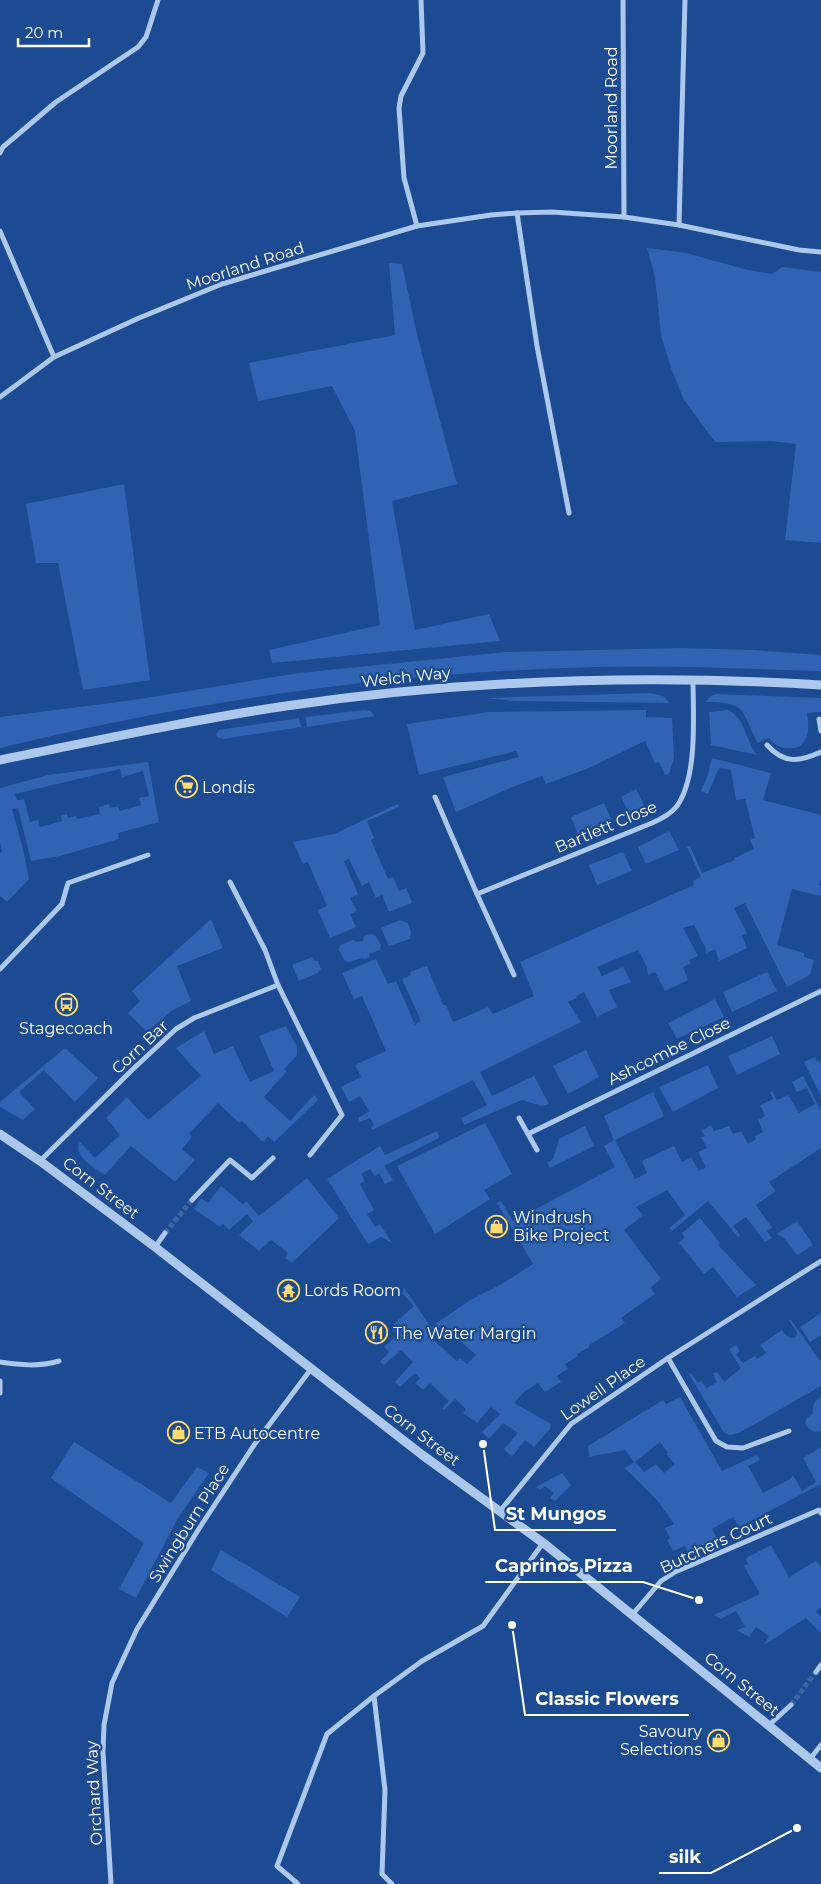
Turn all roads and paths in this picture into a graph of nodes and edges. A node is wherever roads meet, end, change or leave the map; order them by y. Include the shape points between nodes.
1 (158, 0) edge
2 (421, 0) edge
3 (624, 0) edge
4 (685, 0) edge
5 (0, 152) edge
6 (517, 213) junction
7 (624, 216) junction
8 (679, 225) junction
9 (417, 226) junction
10 (0, 231) edge
11 (821, 252) edge
12 (54, 357) junction
13 (0, 396) edge
14 (569, 513) dead end
15 (694, 679) junction
16 (821, 685) edge
17 (820, 719) dead end
18 (821, 731) edge
19 (767, 745) dead end
20 (821, 752) edge
21 (0, 760) edge
22 (435, 797) dead end
23 (148, 855) dead end
24 (230, 882) dead end
25 (477, 894) junction
26 (0, 969) edge
27 (514, 974) dead end
28 (278, 985) junction
29 (821, 991) edge
30 (519, 1118) dead end
31 (0, 1134) edge
32 (528, 1134) junction
33 (537, 1150) dead end
34 (310, 1155) dead end
35 (273, 1158) dead end
36 (40, 1161) junction
37 (192, 1200) tunnel mouth
38 (165, 1233) tunnel mouth
39 (155, 1246) junction
40 (821, 1261) edge
41 (668, 1358) junction
42 (59, 1360) dead end
43 (0, 1362) edge
44 (310, 1369) junction
45 (0, 1381) edge
46 (0, 1393) edge
47 (789, 1431) dead end
48 (500, 1511) junction
49 (821, 1513) edge
50 (543, 1543) junction
51 (632, 1615) junction
52 (821, 1665) edge
53 (816, 1672) dead end
54 (374, 1696) junction
55 (108, 1701) joint
56 (791, 1704) tunnel mouth
57 (769, 1724) junction
58 (821, 1745) edge
59 (810, 1759) junction
60 (821, 1768) edge
61 (111, 1884) edge
62 (298, 1884) edge
63 (392, 1884) edge

1 - 5 street via 146,37 138,47 56,102
2 - 9 street via 424,53 401,96 399,108 404,178
3 - 7 street, Moorland Road
4 - 8 street
6 - 7 street, Moorland Road
6 - 9 street, Moorland Road
6 - 14 street via 537,346
7 - 8 street, Moorland Road
8 - 11 street, Moorland Road
9 - 12 street, Moorland Road via 222,284
10 - 12 street
12 - 13 street, Moorland Road
15 - 16 street, Welch Way
15 - 21 street, Welch Way via 512,682 311,702 146,729
15 - 25 street, Bartlett Close via 692,761 681,798 672,811 652,823
17 - 18 street
19 - 20 street via 790,760
22 - 25 street
23 - 26 street via 68,883 62,904
24 - 28 street via 265,950
25 - 27 street
28 - 34 street via 342,1115
28 - 36 street, Corn Bar via 194,1018 176,1029
29 - 32 street, Ashcombe Close
30 - 32 street
31 - 36 street, Corn Street
32 - 33 street
35 - 37 street via 252,1178 230,1160
36 - 39 street, Corn Street
38 - 39 street
39 - 44 street, Corn Street
40 - 41 street, Lowell Place
41 - 47 street, Lowell Place via 722,1446 742,1448
41 - 48 street, Lowell Place via 571,1424
42 - 43 street via 35,1365
44 - 48 street, Corn Street
44 - 55 street, Swingburn Place via 254,1445 137,1629 112,1683
45 - 46 street
48 - 50 street, Corn Street
49 - 51 street, Butchers Court via 820,1510 675,1572 661,1581
50 - 51 street, Corn Street
50 - 54 street via 483,1626 422,1661
51 - 57 street, Corn Street
52 - 53 street
54 - 62 street via 327,1734 278,1866
54 - 63 street via 385,1790 382,1874
55 - 61 street, Orchard Way via 103,1752
56 - 57 street
57 - 59 street, Corn Street
58 - 59 street
59 - 60 street, Corn Street

